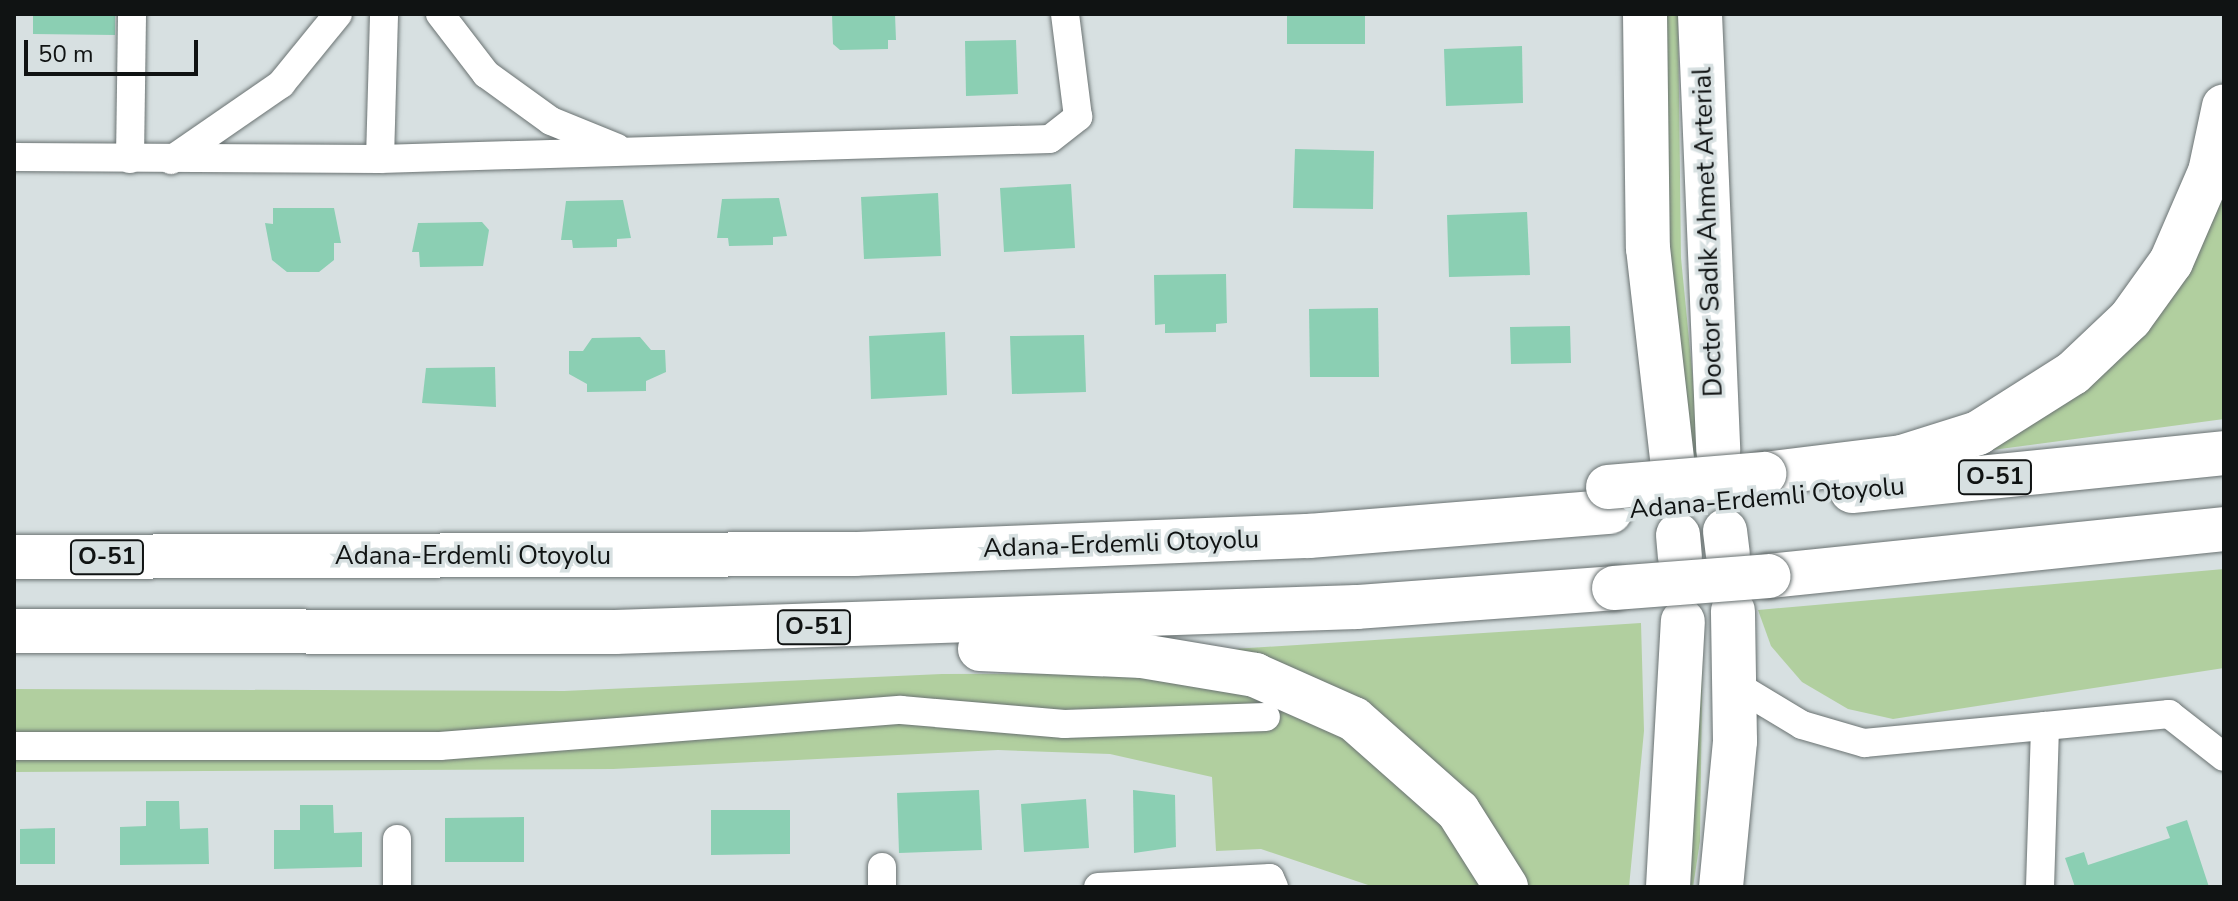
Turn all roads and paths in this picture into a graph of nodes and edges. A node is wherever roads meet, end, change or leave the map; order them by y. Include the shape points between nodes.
1 (132, 14) edge
2 (338, 14) edge
3 (384, 14) edge
4 (440, 14) edge
5 (1065, 14) edge
6 (1645, 14) edge
7 (1700, 14) edge
8 (2224, 106) edge
9 (625, 152) junction
10 (14, 157) edge
11 (130, 159) junction
12 (380, 159) junction
13 (171, 160) junction
14 (1718, 451) tunnel mouth
15 (2224, 453) edge
16 (1672, 460) tunnel mouth
17 (1765, 487) junction
18 (2224, 529) edge
19 (2031, 550) junction
20 (2224, 553) edge
21 (14, 557) edge
22 (1733, 611) dead end
23 (1683, 621) dead end
24 (14, 631) edge
25 (14, 655) edge
26 (1734, 684) junction
27 (1266, 717) dead end
28 (2045, 726) junction
29 (14, 746) edge
30 (2224, 757) edge
31 (397, 839) dead end
32 (397, 887) edge
33 (1098, 887) edge
34 (1274, 887) edge
35 (1506, 887) edge
36 (1668, 887) edge
37 (1721, 887) edge
38 (2040, 887) edge

1 - 11 street
2 - 13 street via 281,84
3 - 12 street
4 - 9 street via 486,74 551,121
5 - 9 street via 1078,117 1050,139
6 - 16 main road, Doctor Sadık Ahmet Arterial via 1648,248
7 - 14 main road, Doctor Sadık Ahmet Arterial
8 - 17 main road via 2210,172 2171,262 2130,319 2073,373 1978,433 1902,457
9 - 12 street
10 - 11 street
11 - 13 street
12 - 13 street
15 - 17 main road, Adana-Erdemli Otoyolu / O-51
17 - 21 main road, Adana-Erdemli Otoyolu / O-51 via 1309,536 855,554
18 - 19 main road, O-51
19 - 20 main road via 2162,561
19 - 24 main road, O-51, bridge via 1357,607 707,630
22 - 26 main road
23 - 36 main road
25 - 35 main road via 375,660 996,648 1142,656 1255,675 1354,719 1458,811
26 - 28 street via 1802,725 1864,743
26 - 37 main road
27 - 29 street via 1064,724 901,710 440,746
28 - 30 street via 2169,714
28 - 38 street
31 - 32 street
33 - 34 street via 1270,878

